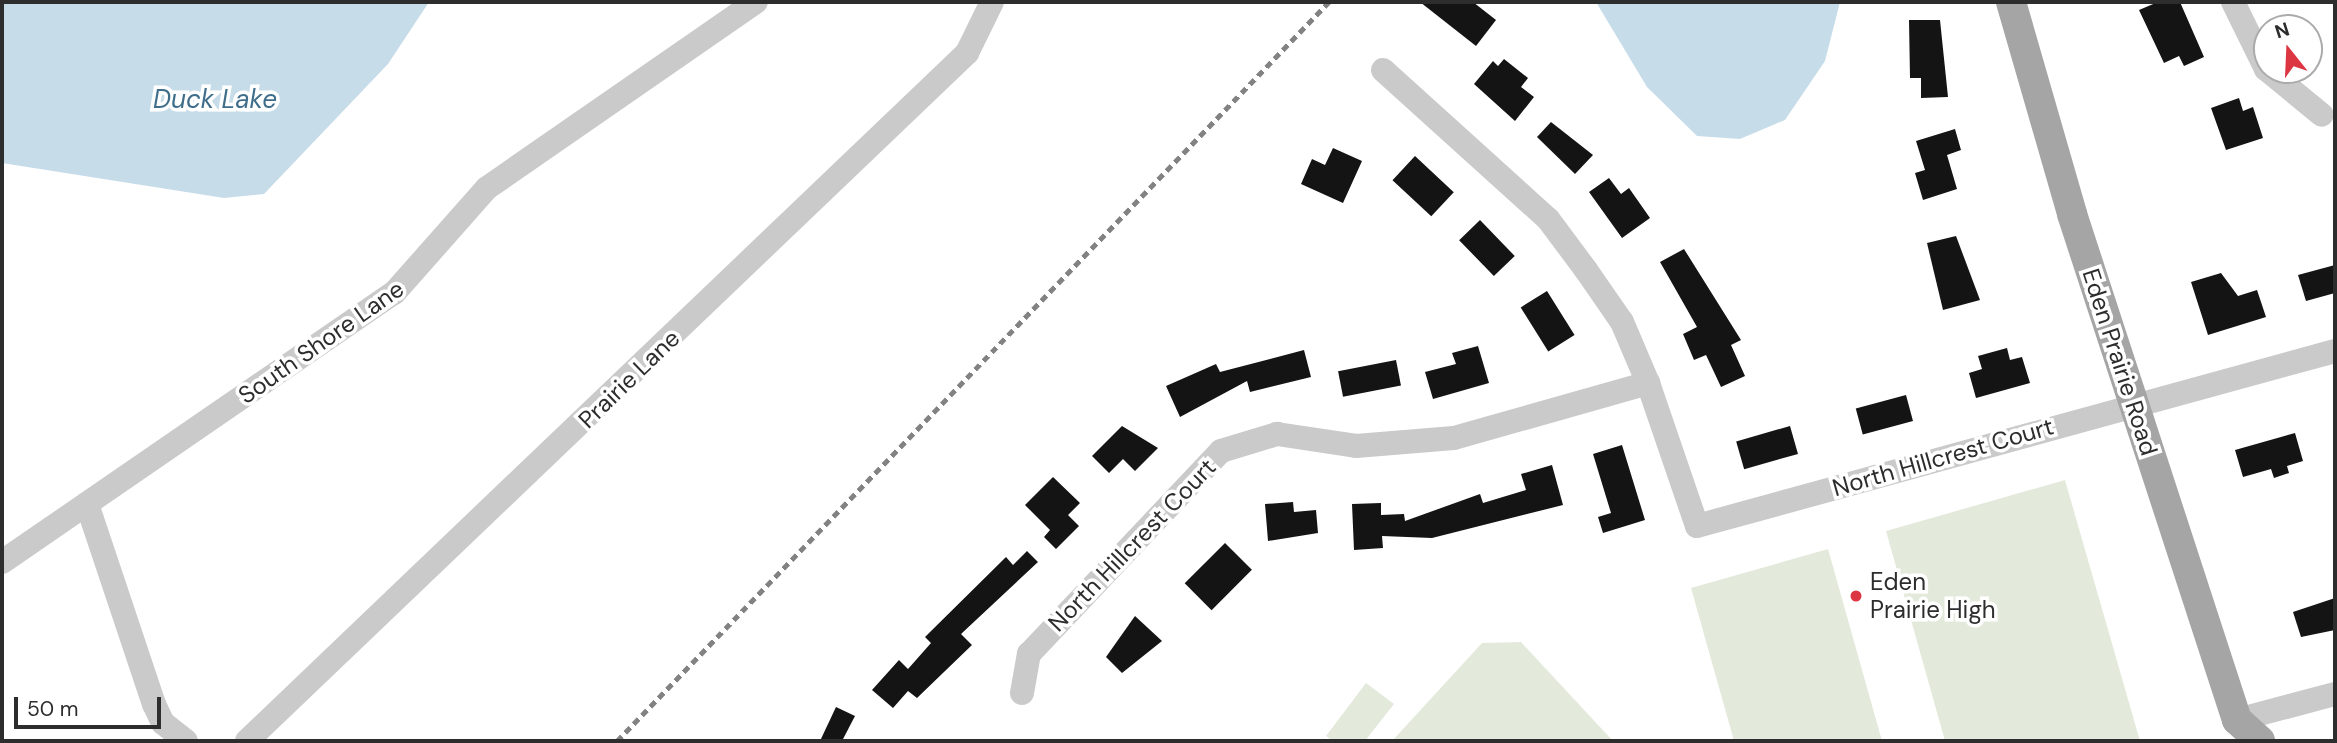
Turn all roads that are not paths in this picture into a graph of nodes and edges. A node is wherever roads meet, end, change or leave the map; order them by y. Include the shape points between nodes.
1 (756, 2) edge
2 (992, 2) edge
3 (2011, 2) edge
4 (2233, 2) edge
5 (1383, 70) dead end
6 (2322, 115) dead end
7 (2335, 351) edge
8 (1648, 383) junction
9 (2133, 402) junction
10 (87, 504) junction
11 (2, 562) edge
12 (1022, 693) dead end
13 (2335, 694) edge
14 (2235, 730) edge
15 (186, 741) edge
16 (247, 741) edge
17 (2260, 741) edge

1 - 10 street, South Shore Lane via 487,188 394,293
2 - 16 street, Prairie Lane via 967,53
3 - 9 main road, Eden Prairie Road
4 - 6 street via 2266,69
5 - 8 street, North Hillcrest Court via 1548,219 1622,322
7 - 9 street, North Hillcrest Court
8 - 9 street, North Hillcrest Court via 1697,526
8 - 12 street, North Hillcrest Court via 1430,442 1356,446 1277,435 1221,451 1029,654
9 - 14 main road, Eden Prairie Road
10 - 11 street, South Shore Lane
10 - 15 street via 153,704 163,723
13 - 14 street
14 - 17 main road, Eden Prairie Road

